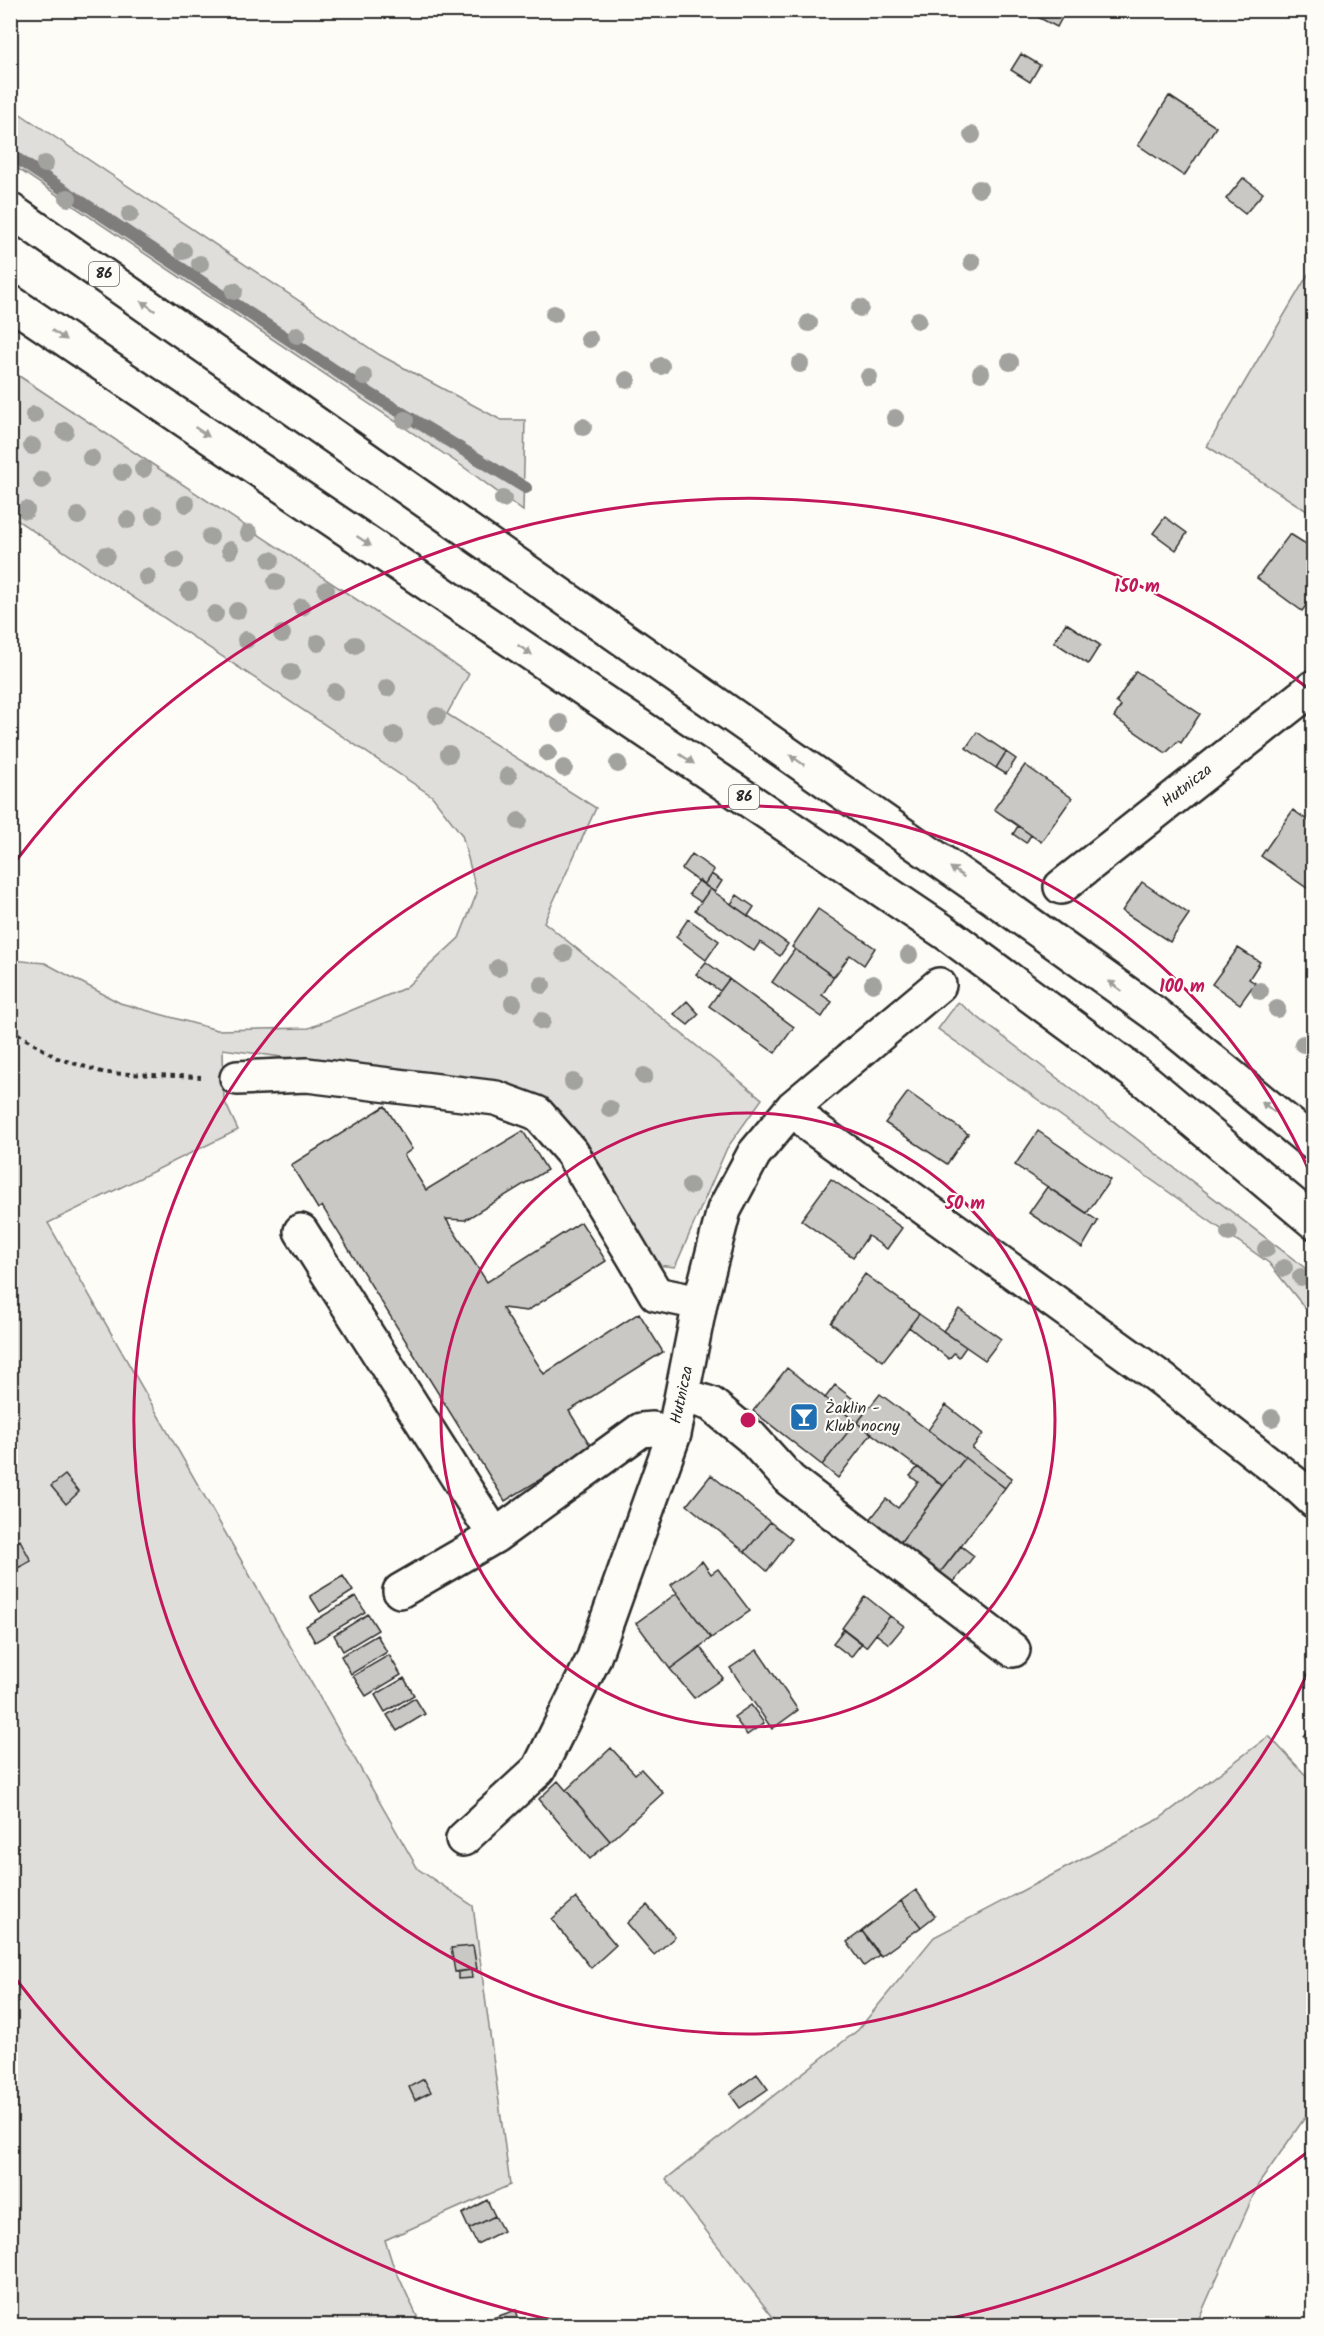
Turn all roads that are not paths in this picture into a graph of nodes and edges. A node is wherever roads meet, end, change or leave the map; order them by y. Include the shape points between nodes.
1 (10, 210) edge
2 (10, 302) edge
3 (1314, 687) edge
4 (1061, 887) dead end
5 (939, 984) dead end
6 (237, 1078) road end
7 (792, 1107) junction
8 (1314, 1144) edge
9 (1314, 1222) edge
10 (301, 1231) dead end
11 (700, 1303) junction
12 (683, 1395) junction
13 (674, 1434) junction
14 (1314, 1501) edge
15 (495, 1536) junction
16 (400, 1591) dead end
17 (1013, 1650) dead end
18 (463, 1839) dead end

8 -> 1 main road, 86 via 1154,1013
2 -> 9 main road, 86 via 946,933 1146,1081
3 - 4 main road, Hutnicza
5 - 7 main road, Hutnicza
6 - 11 main road via 319,1076 496,1098 537,1113 572,1153 656,1294
7 - 11 main road, Hutnicza via 754,1154 724,1210
7 - 14 main road via 812,1127 1159,1377
10 - 15 main road
11 - 12 main road, Hutnicza
12 - 13 main road, Hutnicza
12 - 17 main road via 711,1404 752,1437 790,1480
13 - 15 main road via 641,1430
13 - 18 main road, Hutnicza via 593,1660 539,1769
15 - 16 main road

